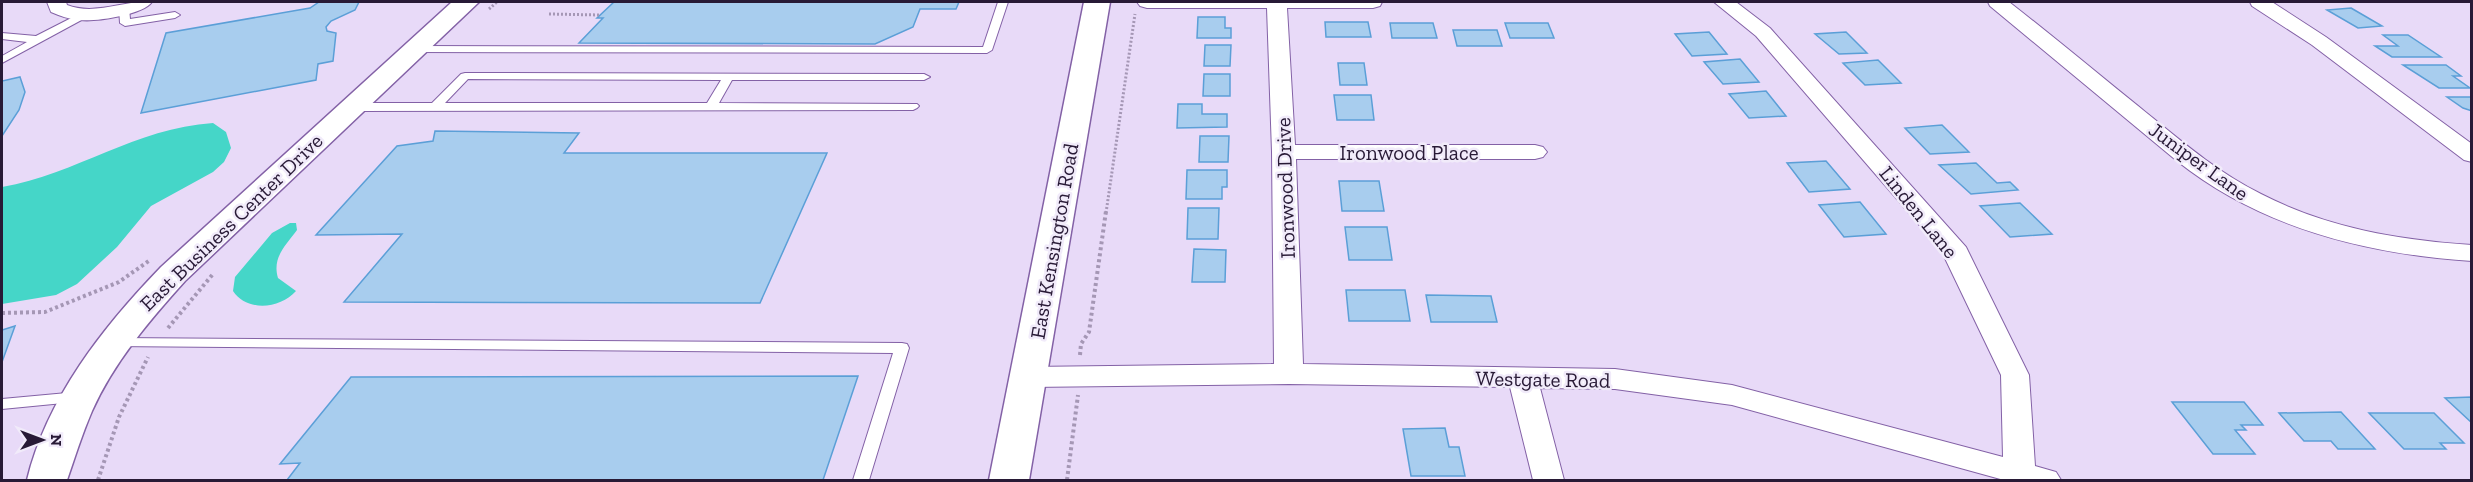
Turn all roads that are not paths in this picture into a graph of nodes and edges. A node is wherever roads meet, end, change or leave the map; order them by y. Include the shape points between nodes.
1 (57, 2) edge
2 (1003, 2) edge
3 (1097, 2) edge
4 (1277, 2) edge
5 (1373, 2) edge
6 (1724, 2) edge
7 (1997, 2) edge
8 (2259, 2) edge
9 (1141, 4) edge
10 (133, 5) edge
11 (474, 9) edge
12 (83, 15) junction
13 (175, 15) dead end
14 (2, 36) edge
15 (39, 40) junction
16 (414, 49) junction
17 (2, 60) edge
18 (728, 77) junction
19 (924, 77) dead end
20 (711, 106) junction
21 (913, 106) dead end
22 (352, 107) junction
23 (435, 107) junction
24 (1284, 152) junction
25 (1534, 152) dead end
26 (2472, 155) edge
27 (2472, 253) edge
28 (114, 343) junction
29 (1289, 374) junction
30 (1029, 377) junction
31 (1523, 380) junction
32 (80, 397) junction
33 (2, 404) edge
34 (2028, 478) edge
35 (47, 480) edge
36 (861, 480) edge
37 (1009, 480) edge
38 (1548, 480) edge

1 - 12 street via 58,8 67,13
2 - 16 lane via 987,50
3 - 30 street, East Kensington Road
4 - 5 street
4 - 9 street
4 - 24 street, Ironwood Drive
6 - 34 street, Linden Lane via 1763,33 1953,247 2015,375
7 - 27 street, Juniper Lane via 2199,167 2258,203 2357,239 2408,249
8 - 26 street via 2319,41
10 - 12 street
10 - 13 lane via 125,23
11 - 16 street, East Business Center Drive
12 - 15 lane
14 - 15 lane
15 - 17 lane
16 - 22 street, East Business Center Drive
18 - 19 lane
18 - 20 lane
18 - 23 lane via 465,76
20 - 21 lane
20 - 23 lane
22 - 23 lane
22 - 28 street, East Business Center Drive via 173,274
24 - 25 street, Ironwood Place
24 - 29 street, Ironwood Drive
28 - 32 street, East Business Center Drive
28 - 36 lane via 902,348
29 - 30 street, Westgate Road
29 - 31 street, Westgate Road
30 - 37 street, East Kensington Road
31 - 34 street, Westgate Road via 1615,380 1732,395
31 - 38 street
32 - 33 lane
32 - 35 street, East Business Center Drive

